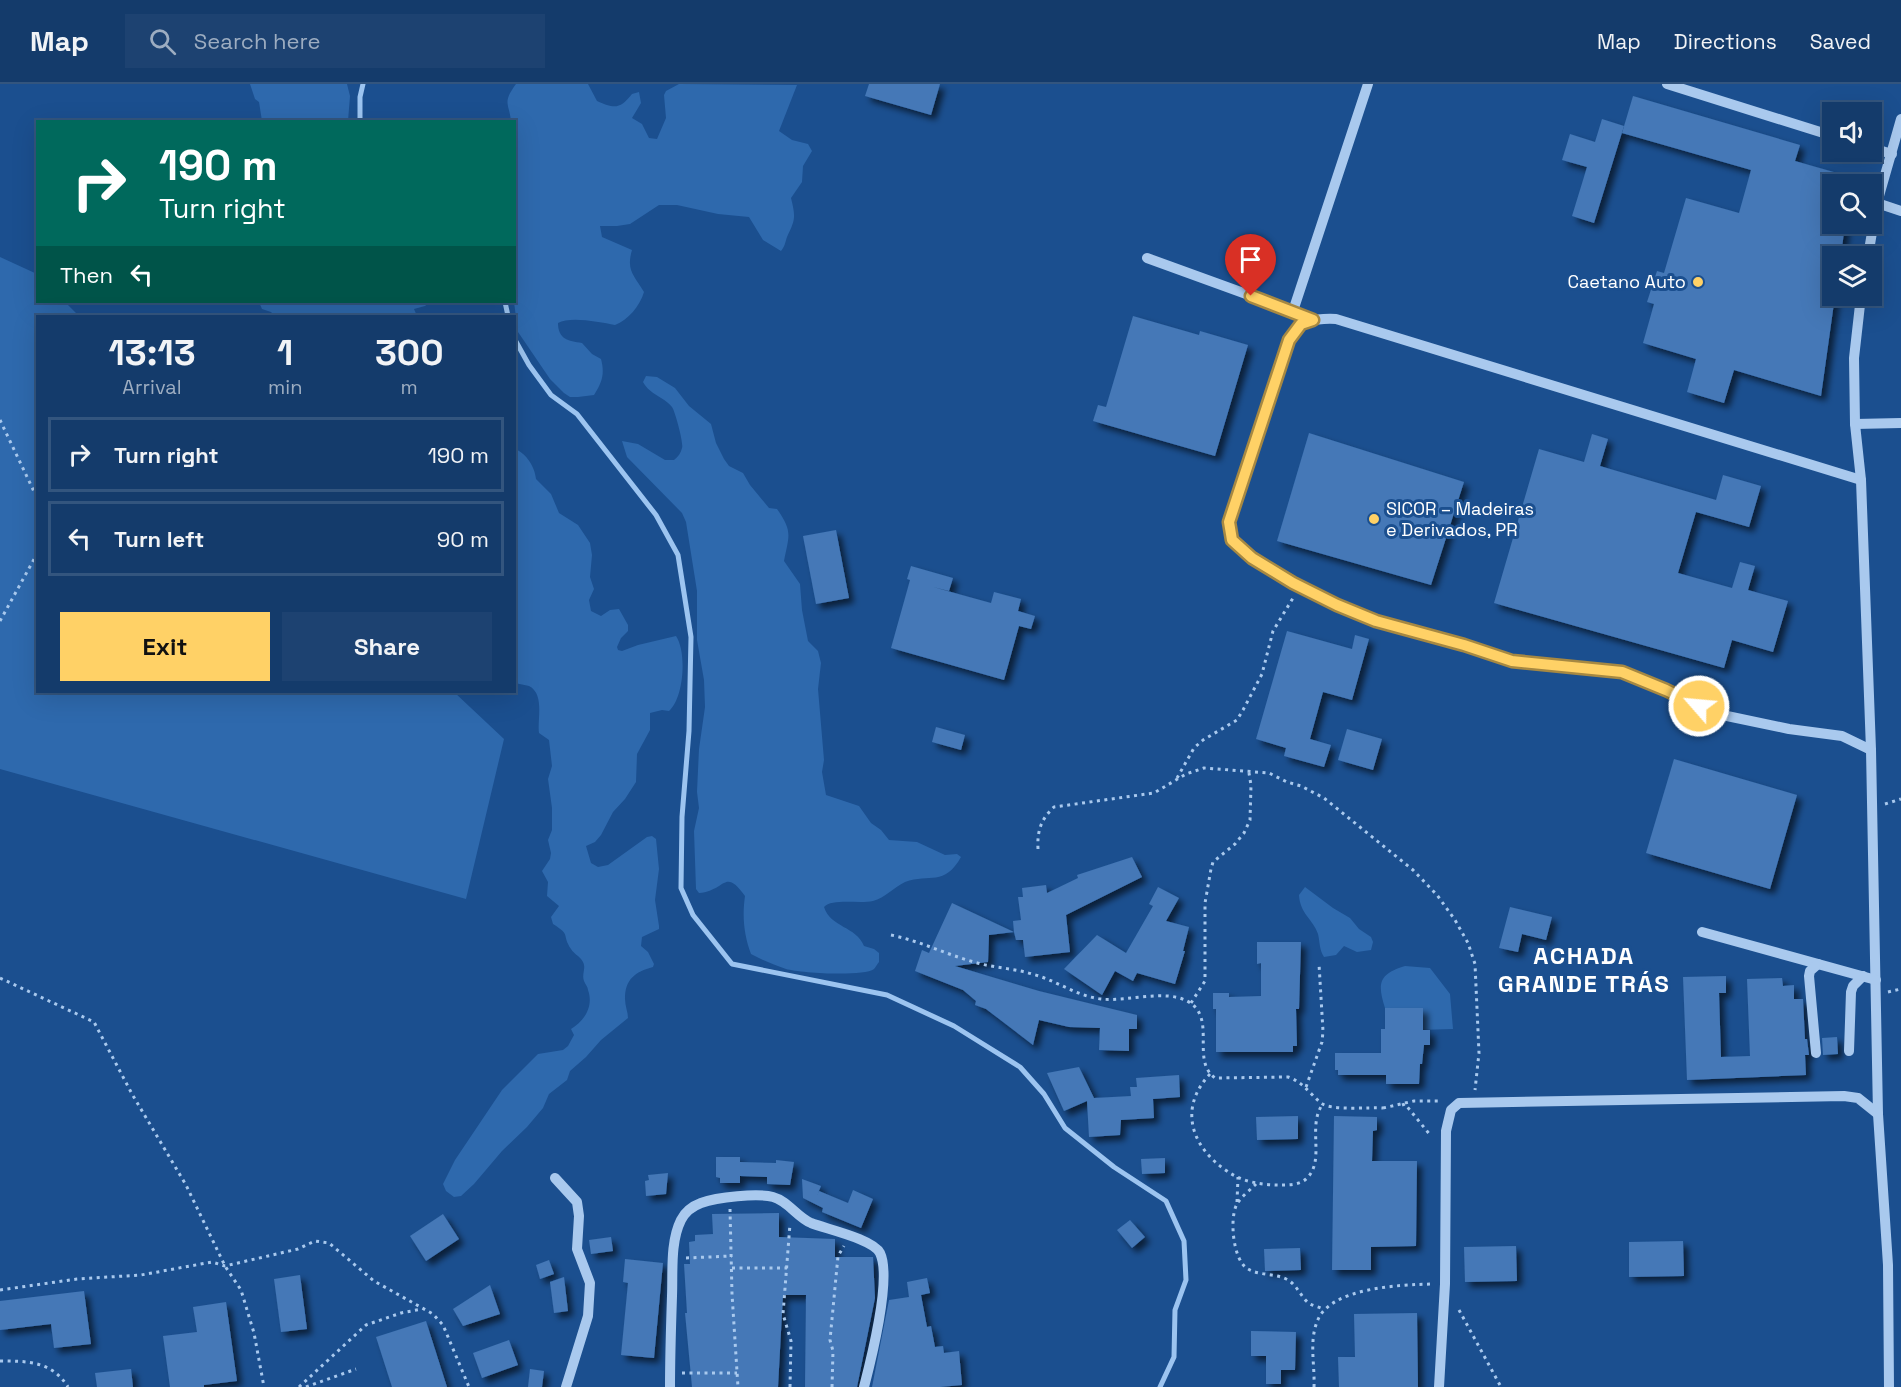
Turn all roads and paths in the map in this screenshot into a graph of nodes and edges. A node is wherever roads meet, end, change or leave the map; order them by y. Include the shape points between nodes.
1 (1368, 84) edge
2 (1667, 84) edge
3 (1901, 119) edge
4 (1822, 133) edge
5 (1882, 151) edge
6 (1892, 154) junction
7 (1882, 187) edge
8 (1882, 205) edge
9 (1901, 211) edge
10 (1147, 258) dead end
11 (1860, 306) edge
12 (1293, 311) junction
13 (1313, 320) junction
14 (0, 420) edge
15 (1901, 423) edge
16 (1855, 424) junction
17 (1861, 480) junction
18 (36, 496) edge
19 (36, 556) edge
20 (1302, 587) junction
21 (0, 621) edge
22 (1871, 750) junction
23 (1249, 772) junction
24 (1175, 780) junction
25 (1038, 849) dead end
26 (1702, 932) dead end
27 (891, 935) dead end
28 (1319, 964) dead end
29 (1818, 964) junction
30 (1863, 976) junction
31 (0, 978) edge
32 (1876, 980) junction
33 (1191, 1003) junction
34 (1849, 1051) dead end
35 (1816, 1053) dead end
36 (1210, 1074) junction
37 (1306, 1087) junction
38 (1442, 1101) dead end
39 (1473, 1103) junction
40 (1322, 1105) junction
41 (1383, 1107) junction
42 (1878, 1114) junction
43 (1446, 1152) junction
44 (1238, 1177) junction
45 (555, 1178) dead end
46 (1257, 1183) junction
47 (730, 1198) junction
48 (1238, 1202) junction
49 (791, 1211) junction
50 (849, 1237) junction
51 (732, 1256) junction
52 (673, 1259) junction
53 (1888, 1265) junction
54 (1901, 1265) edge
55 (225, 1266) junction
56 (732, 1268) junction
57 (787, 1268) junction
58 (1445, 1284) junction
59 (0, 1290) edge
60 (423, 1308) junction
61 (1323, 1309) junction
62 (0, 1361) edge
63 (356, 1369) dead end
64 (737, 1373) junction
65 (670, 1374) junction
66 (68, 1387) edge
67 (264, 1387) edge
68 (299, 1387) edge
69 (306, 1387) edge
70 (469, 1387) edge
71 (566, 1387) edge
72 (670, 1387) edge
73 (738, 1387) edge
74 (790, 1387) edge
75 (832, 1387) edge
76 (864, 1387) edge
77 (1314, 1387) edge
78 (1439, 1387) edge
79 (1501, 1387) edge
80 (1889, 1387) edge

1 - 12 street
2 - 4 street
3 - 6 street
5 - 6 street
6 - 7 street
8 - 9 street
10 - 12 street
11 - 16 street via 1854,358
12 - 13 street
13 - 17 street via 1336,319
13 - 20 street via 1301,324 1289,340 1229,522 1232,540 1245,552
14 - 18 path
15 - 16 street
16 - 17 street
17 - 22 street
19 - 21 path
20 - 22 street via 1376,621 1512,661 1622,672 1726,716 1842,736
20 - 24 path via 1273,631 1262,674 1237,720 1194,748
22 - 32 street
23 - 24 path via 1204,768
23 - 33 path via 1250,820 1244,833 1211,869 1205,903 1205,981
23 - 39 path via 1269,773 1324,798 1413,870 1455,920 1475,964 1479,1053
24 - 25 path via 1154,793 1054,807 1041,824
26 - 29 street
27 - 33 path via 973,962 1034,974 1086,996 1174,996
28 - 37 path via 1322,1042
29 - 30 street
29 - 35 street via 1809,976
30 - 32 street
30 - 34 street via 1851,992
31 - 55 path via 94,1022 186,1185
32 - 42 street
33 - 36 path via 1203,1024 1205,1061
36 - 37 path via 1215,1078 1288,1077
36 - 44 path via 1198,1086 1192,1119 1194,1133 1215,1161
37 - 40 path
38 - 41 path
39 - 42 street via 1844,1096 1858,1098
39 - 43 street via 1459,1103 1451,1110
40 - 41 path
40 - 46 path via 1316,1114 1312,1172 1305,1181 1293,1185
41 - 43 path via 1405,1104
42 - 53 street
43 - 58 street
44 - 46 path
44 - 48 path
45 - 71 street via 577,1202 577,1249 590,1282 588,1316
46 - 48 path
47 - 49 street via 773,1197
47 - 51 path
47 - 52 street via 700,1203 687,1212 679,1225
48 - 61 path via 1234,1234 1236,1250 1245,1268 1285,1278 1309,1303
49 - 50 street
49 - 57 path
50 - 75 path via 838,1256 830,1340 834,1351
50 - 76 street via 875,1246 883,1265 878,1326
51 - 52 path
51 - 56 path
52 - 65 street
53 - 54 street
53 - 80 street
55 - 59 path via 212,1262 141,1275
55 - 60 path via 298,1249 315,1241 329,1243 374,1281
55 - 67 path via 241,1290
56 - 57 path
56 - 64 path
57 - 74 path via 783,1314 790,1341
58 - 61 path via 1387,1286
58 - 78 street
58 - 79 path
60 - 68 path via 366,1325
60 - 70 path via 443,1325
61 - 77 path via 1313,1342
62 - 66 path via 25,1361 52,1369
63 - 69 path
64 - 65 path
64 - 73 path
65 - 72 street

